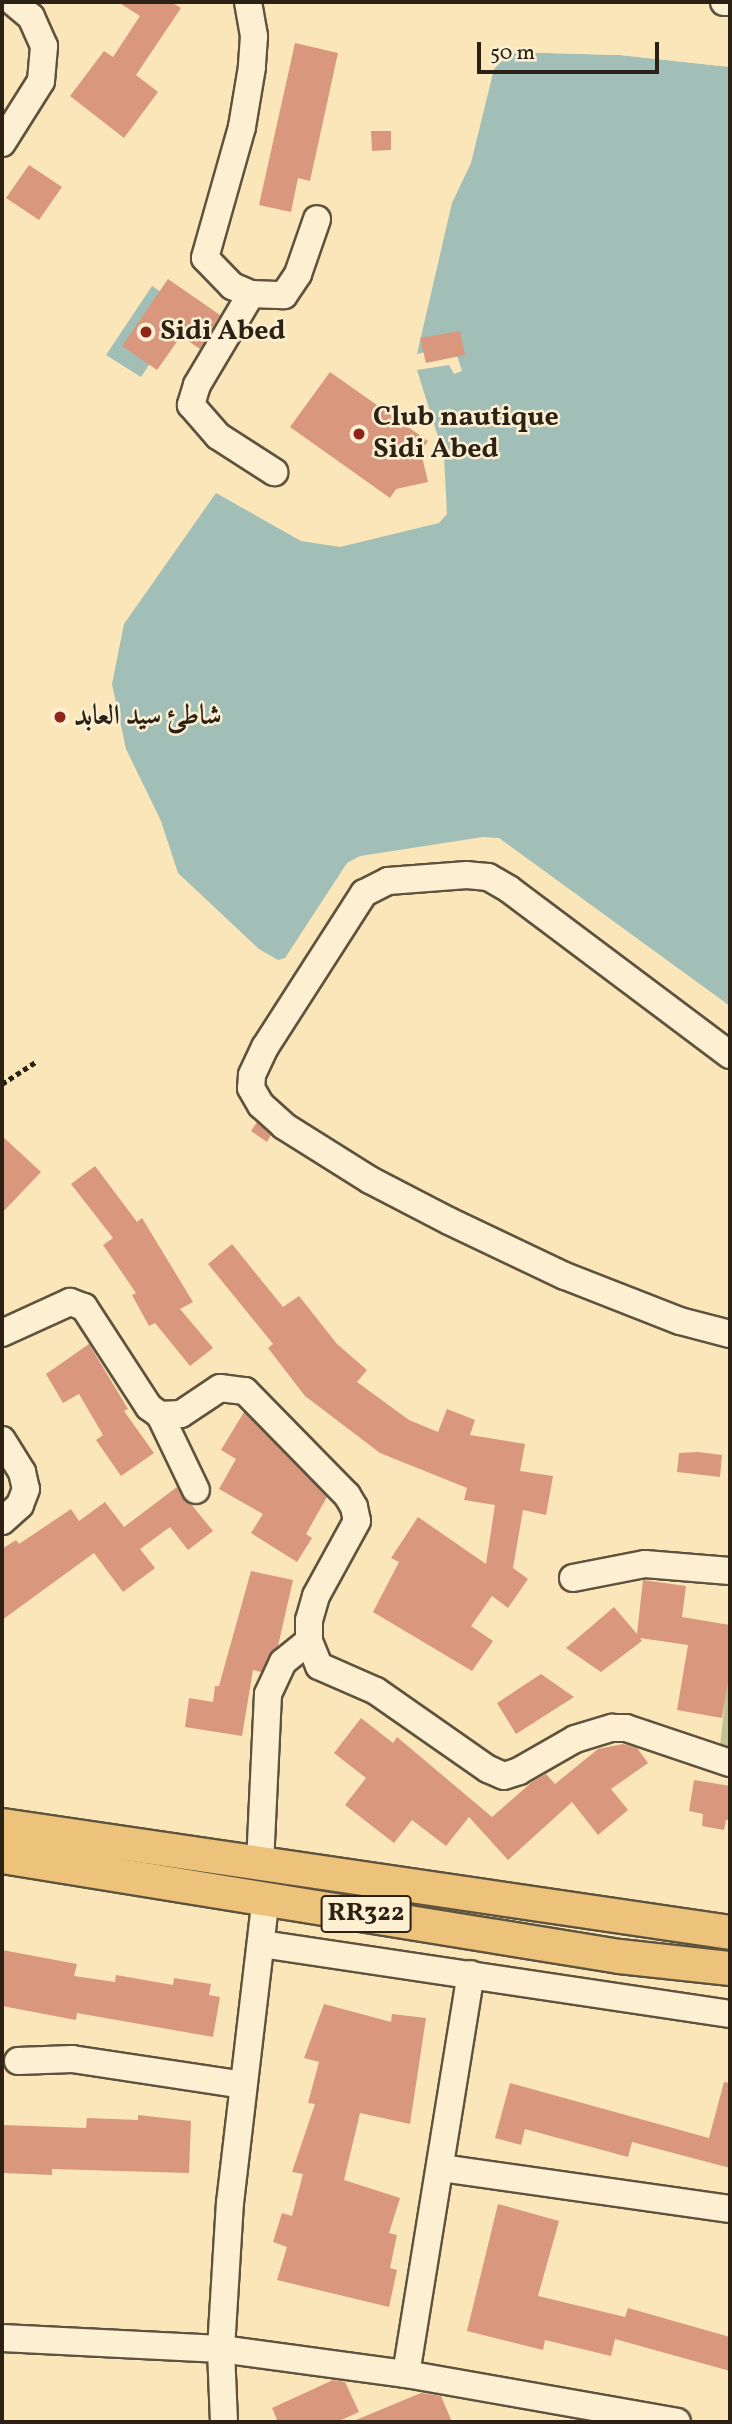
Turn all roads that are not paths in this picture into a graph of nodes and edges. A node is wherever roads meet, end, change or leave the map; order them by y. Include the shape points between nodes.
1 (13, 2) edge
2 (248, 2) edge
3 (724, 2) edge
4 (730, 2) edge
5 (2, 143) edge
6 (317, 219) dead end
7 (251, 294) junction
8 (274, 472) dead end
9 (730, 1055) edge
10 (2, 1333) edge
11 (730, 1334) edge
12 (160, 1415) junction
13 (2, 1440) edge
14 (196, 1490) dead end
15 (2, 1521) edge
16 (730, 1571) edge
17 (573, 1578) dead end
18 (309, 1641) junction
19 (730, 1763) edge
20 (2, 1825) edge
21 (2, 1856) edge
22 (260, 1864) junction
23 (266, 1897) junction
24 (730, 1932) edge
25 (262, 1944) junction
26 (730, 1968) edge
27 (471, 1974) junction
28 (730, 2014) edge
29 (18, 2061) dead end
30 (243, 2085) junction
31 (441, 2168) junction
32 (730, 2209) edge
33 (2, 2338) edge
34 (221, 2348) junction
35 (406, 2374) junction
36 (224, 2422) edge
37 (677, 2422) edge

1 - 5 street via 31,17 44,47 41,81
2 - 7 street via 254,36 242,127 205,258 232,286
3 - 4 street
6 - 7 street via 292,287 271,298
7 - 8 street via 197,385 191,405 218,436
9 - 11 street via 509,889 488,877 467,875 388,881 364,893 265,1047 251,1088 261,1105 285,1126 370,1180 449,1221 565,1276 680,1321
10 - 12 street via 62,1304 84,1307 149,1407
12 - 14 street
12 - 18 street via 181,1414 220,1388 245,1391 347,1495 357,1521 316,1596
13 - 15 street via 26,1481 20,1505
16 - 17 street via 645,1564
18 - 19 street via 320,1666 376,1691 504,1776 591,1732 612,1728 626,1728
18 - 22 street via 283,1662 268,1694
20 - 22 main road, RR322
21 - 23 main road, RR322
22 - 24 main road, RR322
23 - 25 street
23 - 26 main road, RR322 via 619,1956
25 - 27 street
25 - 30 street
27 - 28 street
27 - 31 street
29 - 30 street via 72,2059
30 - 34 street
31 - 32 street
31 - 35 street
33 - 34 street
34 - 35 street
34 - 36 street
35 - 37 street

